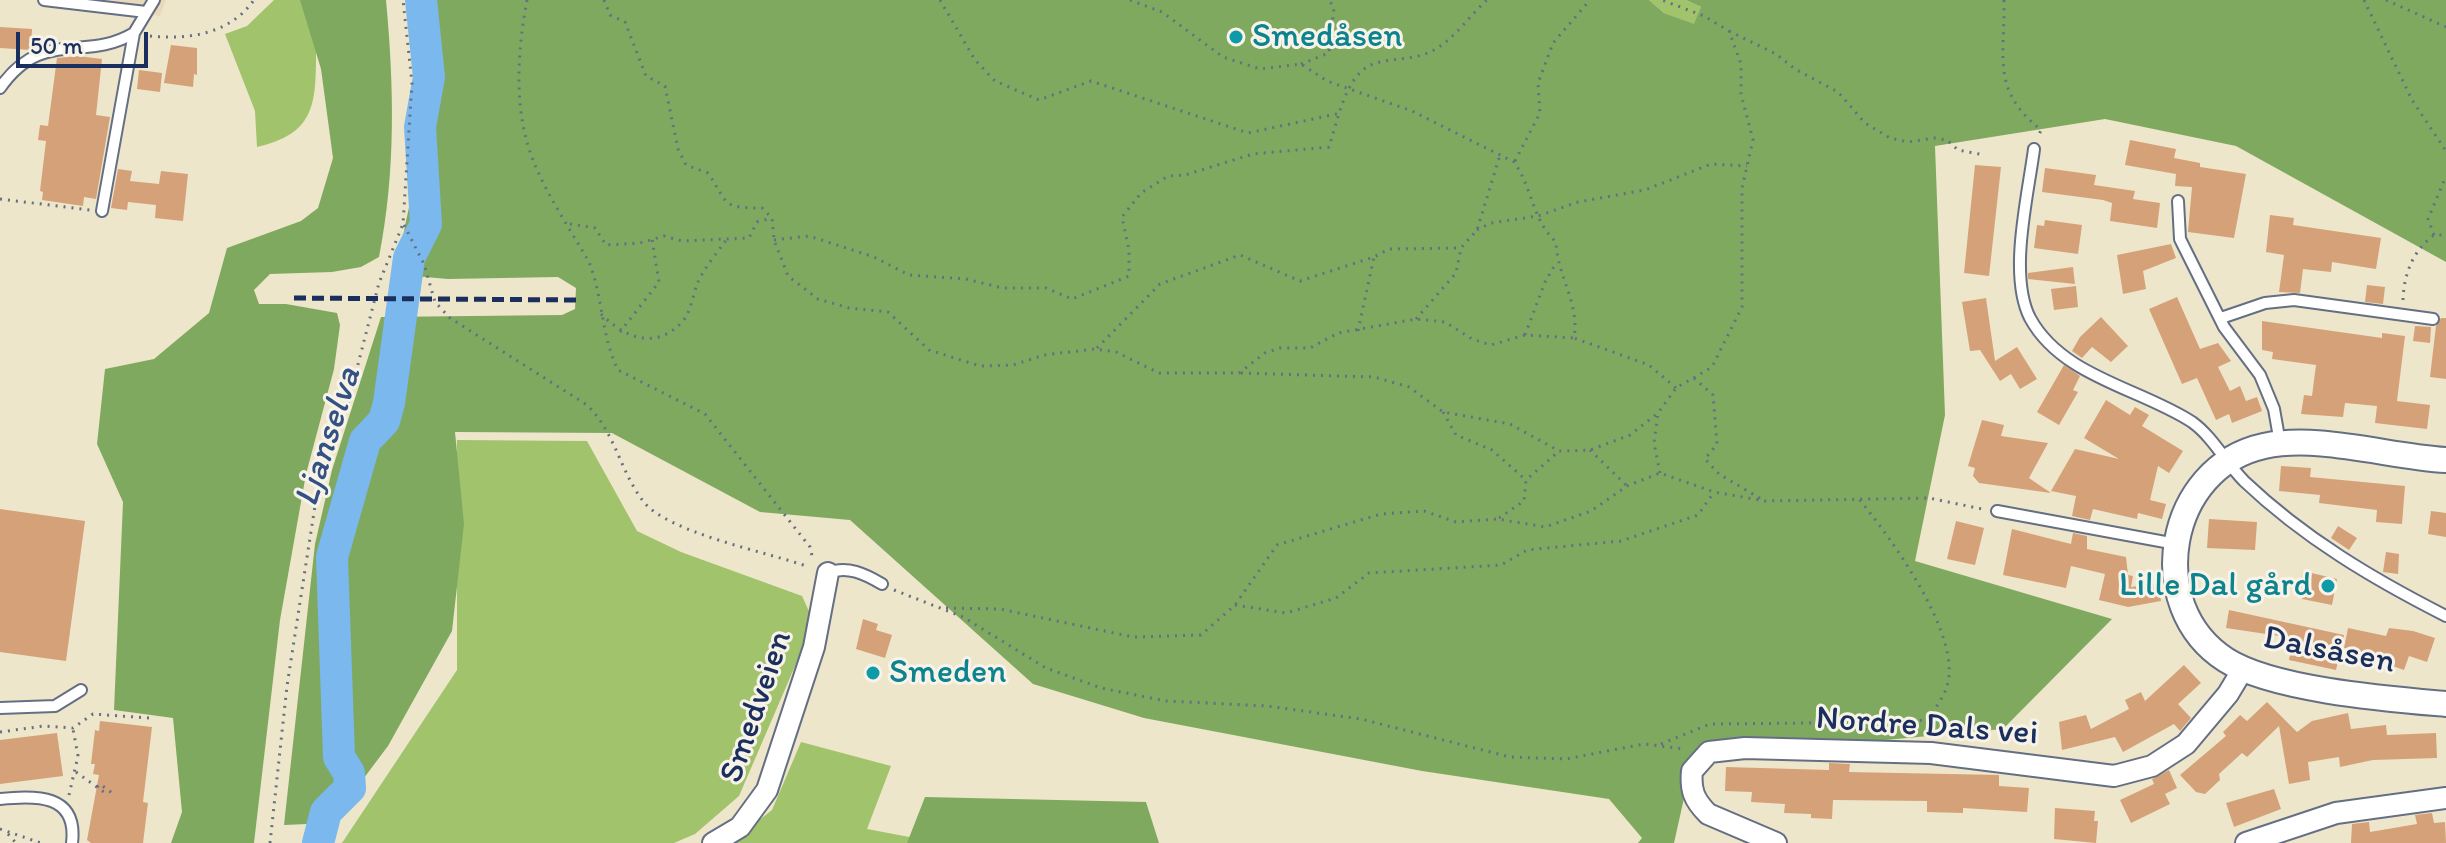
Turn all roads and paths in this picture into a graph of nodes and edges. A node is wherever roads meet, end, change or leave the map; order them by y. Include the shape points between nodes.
1 (44, 0) edge
2 (154, 0) edge
3 (254, 0) edge
4 (403, 0) edge
5 (527, 0) edge
6 (604, 0) edge
7 (940, 0) edge
8 (1130, 0) edge
9 (1329, 0) edge
10 (1487, 0) edge
11 (1590, 0) edge
12 (1662, 0) edge
13 (2004, 0) edge
14 (2364, 0) edge
15 (2386, 0) edge
16 (146, 12) junction
17 (2446, 27) edge
18 (1729, 31) junction
19 (134, 33) junction
20 (1301, 64) junction
21 (0, 87) edge
22 (1349, 90) junction
23 (1341, 113) junction
24 (2034, 149) joint
25 (2446, 151) edge
26 (1500, 154) junction
27 (1984, 155) dead end
28 (1514, 162) junction
29 (1747, 167) junction
30 (2446, 176) edge
31 (0, 199) edge
32 (2178, 201) dead end
33 (102, 211) joint
34 (1538, 216) junction
35 (772, 218) junction
36 (568, 223) junction
37 (403, 224) junction
38 (1477, 230) junction
39 (2434, 235) junction
40 (2446, 235) edge
41 (652, 239) junction
42 (726, 240) junction
43 (774, 240) junction
44 (1461, 248) junction
45 (1374, 257) junction
46 (1556, 263) junction
47 (599, 312) junction
48 (2403, 315) junction
49 (2221, 318) junction
50 (1416, 319) junction
51 (2433, 319) dead end
52 (1358, 331) junction
53 (620, 332) junction
54 (1525, 335) junction
55 (1574, 338) junction
56 (1095, 349) junction
57 (1239, 373) junction
58 (1694, 378) junction
59 (1676, 388) junction
60 (1443, 412) junction
61 (1658, 413) junction
62 (2280, 443) junction
63 (1590, 450) junction
64 (1559, 451) junction
65 (2446, 460) edge
66 (2227, 462) junction
67 (1660, 473) junction
68 (1526, 480) junction
69 (1627, 486) junction
70 (1714, 492) junction
71 (1858, 498) junction
72 (1765, 501) junction
73 (1997, 511) joint
74 (1497, 519) junction
75 (2176, 544) junction
76 (828, 573) joint
77 (882, 584) joint
78 (1235, 605) junction
79 (946, 608) junction
80 (2446, 616) edge
81 (2243, 669) junction
82 (81, 690) dead end
83 (2446, 704) edge
84 (55, 706) junction
85 (0, 708) edge
86 (149, 718) dead end
87 (63, 726) junction
88 (73, 728) junction
89 (0, 732) edge
90 (1660, 745) junction
91 (1709, 752) junction
92 (76, 772) junction
93 (110, 794) dead end
94 (68, 797) dead end
95 (2446, 798) edge
96 (0, 799) edge
97 (2, 828) edge
98 (16, 843) edge
99 (41, 843) edge
100 (72, 843) edge
101 (270, 843) edge
102 (713, 843) edge
103 (1776, 843) edge
104 (2246, 843) edge

1 - 16 lane
2 - 16 lane
3 - 19 path via 245,13 218,30 186,36
4 - 37 path via 412,83
5 - 36 path via 519,66 525,129 536,167
6 - 35 path via 610,15 625,22 646,76 665,86 686,165 708,173 719,196 735,208 762,208
7 - 23 path via 975,60 995,81 1039,100 1091,81 1248,133
8 - 20 path via 1162,12 1223,57 1260,69
9 - 20 path via 1334,8 1329,53
10 - 22 path via 1447,42 1404,61 1371,65
11 - 28 path via 1553,43 1538,83 1540,113
12 - 18 path
13 - 24 path via 2005,89 2018,112 2041,130
14 - 25 path via 2412,100
15 - 17 path
16 - 19 lane
18 - 27 path via 1838,92 1865,123 1890,138 1947,140 1958,150
18 - 29 path via 1741,64 1741,94 1753,140
19 - 21 lane via 115,44 44,51 18,67
19 - 33 lane
20 - 22 path
22 - 23 path
22 - 26 path via 1412,111
23 - 43 path via 1329,147 1253,154 1168,176 1141,193 1122,217 1129,276 1072,299 1046,288 1002,288 909,275 874,257 809,236
24 - 66 lane via 2020,269 2031,318 2070,359 2194,424
26 - 28 path
26 - 38 path
28 - 34 path
29 - 34 path via 1711,164 1645,190 1578,202
29 - 58 path via 1742,188 1742,307 1712,367
30 - 39 path via 2428,219
31 - 33 path
32 - 49 lane via 2180,239
34 - 38 path
34 - 46 path via 1541,228 1556,242
35 - 42 path via 757,222 749,238
35 - 43 path
36 - 41 path via 595,228 606,245
36 - 47 path via 597,282
37 - 47 path via 435,302 450,318 600,417 634,487 654,512 694,531 816,569 810,547 705,414 618,370
37 - 101 path via 379,283 347,407 319,480
38 - 44 path
39 - 40 path
39 - 48 path via 2418,247 2403,281
41 - 42 path
41 - 53 path via 659,282
42 - 53 path via 699,281 684,321 659,336 639,338
43 - 56 path via 788,276 818,299 888,312 929,350 980,366
44 - 45 path via 1389,249
44 - 50 path via 1456,273
45 - 52 path
45 - 56 path via 1300,281 1240,255 1160,284
46 - 54 path
46 - 55 path via 1577,320
47 - 53 path
48 - 49 lane via 2294,300 2265,303
48 - 51 lane
49 - 62 lane via 2260,375
50 - 52 path
50 - 54 path via 1445,322 1491,345
52 - 57 path via 1338,333 1310,348 1265,353
54 - 55 path
55 - 59 path via 1649,365
56 - 57 path via 1116,352 1159,373
57 - 60 path via 1374,377 1409,387
58 - 59 path
58 - 72 path via 1713,395 1717,444 1705,459 1719,474
59 - 61 path
60 - 64 path via 1510,424
60 - 68 path via 1456,435 1492,450
61 - 63 path via 1630,435
61 - 67 path via 1654,443
62 - 65 street, Dalsåsen
62 - 66 street, Dalsåsen via 2251,449
63 - 64 path
63 - 69 path
64 - 68 path
66 - 75 street, Dalsåsen via 2183,511
66 - 80 lane via 2334,552
67 - 69 path
67 - 70 path
68 - 74 path via 1524,501
69 - 74 path via 1591,511 1545,527
70 - 72 path
70 - 78 path via 1698,515 1621,541 1527,550 1501,565 1369,573 1336,598 1286,613
71 - 72 path
71 - 73 path via 1929,498
71 - 90 path via 1890,536 1931,606 1946,648 1948,685 1929,719 1863,730 1811,723 1710,724
73 - 75 lane
74 - 78 path via 1456,522 1424,511 1381,514 1277,545
75 - 81 street, Dalsåsen via 2181,605 2212,649
76 - 77 lane via 855,572
76 - 102 street, Smedveien via 814,647 767,790 740,827
77 - 79 path
78 - 79 path via 1201,635 1133,637 1000,609
79 - 90 path via 1046,668 1101,688 1166,701 1267,706 1361,719 1510,757 1566,759
81 - 83 street, Dalsåsen via 2330,690
81 - 91 street, Nordre Dals vei via 2186,744 2152,766 2114,776 1931,753 1745,748
82 - 84 lane
84 - 85 lane
84 - 87 path
86 - 88 path via 93,714
87 - 88 path
87 - 89 path
88 - 92 path via 78,741
90 - 91 path
91 - 103 street via 1692,771 1693,795 1700,806
92 - 93 path
92 - 94 path
95 - 104 street via 2336,813
96 - 100 lane via 34,796 58,803 71,820
97 - 98 path
97 - 99 path

